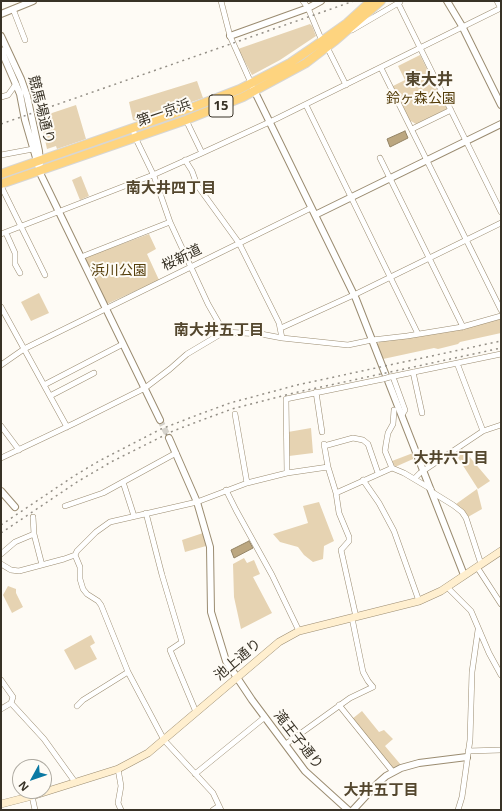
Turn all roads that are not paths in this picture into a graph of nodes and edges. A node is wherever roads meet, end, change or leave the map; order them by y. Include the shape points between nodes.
1 (33, 1) edge
2 (221, 1) edge
3 (304, 1) edge
4 (321, 1) edge
5 (371, 1) edge
6 (381, 1) edge
7 (447, 1) edge
8 (496, 1) edge
9 (399, 2) edge
10 (308, 8) junction
11 (13, 9) junction
12 (501, 9) edge
13 (1, 14) edge
14 (462, 26) junction
15 (1, 36) edge
16 (230, 36) junction
17 (25, 40) dead end
18 (336, 40) junction
19 (325, 44) junction
20 (420, 48) junction
21 (1, 50) edge
22 (381, 68) junction
23 (251, 83) junction
24 (16, 84) junction
25 (346, 85) junction
26 (254, 91) junction
27 (1, 97) edge
28 (306, 105) junction
29 (501, 105) edge
30 (451, 110) junction
31 (186, 120) junction
32 (269, 122) junction
33 (501, 124) edge
34 (133, 128) junction
35 (412, 128) junction
36 (135, 137) junction
37 (466, 141) junction
38 (33, 149) junction
39 (202, 153) junction
40 (1, 155) edge
41 (380, 158) dead end
42 (185, 160) junction
43 (38, 161) junction
44 (426, 161) junction
45 (39, 171) junction
46 (1, 174) edge
47 (153, 174) junction
48 (390, 179) junction
49 (1, 185) edge
50 (352, 197) junction
51 (311, 208) junction
52 (59, 212) junction
53 (501, 212) edge
54 (315, 215) junction
55 (170, 222) junction
56 (501, 223) edge
57 (21, 226) junction
58 (3, 234) edge
59 (466, 240) junction
60 (239, 243) junction
61 (81, 257) junction
62 (430, 258) junction
63 (191, 267) junction
64 (20, 273) dead end
65 (45, 275) dead end
66 (390, 277) junction
67 (354, 294) junction
68 (1, 307) edge
69 (106, 308) junction
70 (501, 310) edge
71 (501, 316) edge
72 (463, 327) junction
73 (281, 328) junction
74 (224, 332) junction
75 (418, 334) junction
76 (282, 338) junction
77 (372, 340) junction
78 (123, 344) junction
79 (24, 349) junction
80 (501, 354) edge
81 (457, 363) junction
82 (1, 365) edge
83 (413, 372) junction
84 (94, 373) dead end
85 (391, 377) junction
86 (44, 385) junction
87 (145, 388) junction
88 (316, 392) junction
89 (50, 396) junction
90 (394, 410) dead end
91 (422, 413) dead end
92 (235, 414) dead end
93 (402, 414) junction
94 (160, 420) tunnel mouth
95 (501, 425) edge
96 (1, 426) edge
97 (67, 427) junction
98 (482, 431) junction
99 (322, 432) dead end
100 (169, 438) tunnel mouth
101 (19, 450) junction
102 (176, 453) junction
103 (1, 458) edge
104 (328, 467) junction
105 (392, 468) junction
106 (424, 471) junction
107 (287, 473) junction
108 (378, 473) junction
109 (414, 479) junction
110 (363, 480) junction
111 (123, 482) junction
112 (247, 483) junction
113 (226, 490) junction
114 (431, 490) junction
115 (1, 491) edge
116 (336, 493) junction
117 (197, 502) junction
118 (65, 506) dead end
119 (15, 507) dead end
120 (146, 513) junction
121 (134, 516) junction
122 (33, 518) dead end
123 (34, 534) junction
124 (501, 551) edge
125 (1, 554) edge
126 (75, 555) junction
127 (1, 564) edge
128 (42, 565) junction
129 (479, 566) junction
130 (464, 575) junction
131 (446, 587) junction
132 (419, 601) junction
133 (501, 604) edge
134 (354, 617) junction
135 (478, 630) junction
136 (299, 631) junction
137 (128, 672) junction
138 (501, 675) edge
139 (236, 678) junction
140 (1, 680) edge
141 (11, 703) junction
142 (340, 705) junction
143 (77, 706) dead end
144 (1, 709) edge
145 (196, 712) junction
146 (265, 717) junction
147 (164, 740) junction
148 (286, 744) junction
149 (501, 750) edge
150 (468, 754) junction
151 (118, 769) junction
152 (393, 772) junction
153 (195, 774) junction
154 (75, 782) junction
155 (52, 789) edge
156 (20, 799) edge
157 (33, 799) edge
158 (1, 804) edge
159 (220, 808) edge
160 (35, 810) edge
161 (121, 810) edge
162 (212, 810) edge
163 (348, 810) edge
164 (353, 810) edge
165 (458, 810) edge

1 - 11 street
2 - 16 street
3 - 10 street
4 - 10 street
5 - 19 highway, 第一京浜 / 15
6 - 18 highway, 第一京浜 / 15
7 - 14 street
8 - 12 street
9 - 18 street
9 - 20 street
10 - 16 street
10 - 19 street
11 - 13 street
11 - 17 street
12 - 14 street
14 - 20 street
14 - 29 street
15 - 43 street, 競馬場通り via 27,96
16 - 23 street
18 - 19 highway, 第一京浜 / 15
19 - 23 highway, 第一京浜 / 15
19 - 25 street
19 - 26 highway, 第一京浜 / 15 via 306,63
20 - 22 street
20 - 30 street
21 - 24 street, 競馬場通り
22 - 25 street
22 - 35 street
23 - 26 street
23 - 34 highway, 第一京浜 / 15
24 - 27 street via 8,95
24 - 38 street, 競馬場通り
25 - 28 street
26 - 31 highway, 第一京浜 / 15
26 - 32 street
28 - 32 street
28 - 50 street
30 - 35 street
30 - 37 street
31 - 36 highway, 第一京浜 / 15
31 - 39 street
32 - 39 street
32 - 51 street
33 - 37 street
34 - 36 street
34 - 43 highway, 第一京浜 / 15
35 - 44 street
36 - 45 highway, 第一京浜 / 15
36 - 47 street
37 - 44 street
37 - 53 street
38 - 40 street
38 - 43 street, 競馬場通り
39 - 42 street
41 - 48 street
42 - 47 street
42 - 60 street via 198,185
43 - 45 street
43 - 46 highway, 第一京浜 / 15
44 - 48 street
44 - 59 street
45 - 49 highway, 第一京浜 / 15
45 - 52 street
47 - 52 street
47 - 55 street
48 - 50 street
48 - 62 street
49 - 57 street
50 - 54 street
50 - 66 street
51 - 54 street
51 - 60 street, 桜新道
52 - 57 street
52 - 61 street
54 - 67 street
55 - 61 street
55 - 63 street
56 - 59 street
57 - 58 street
57 - 65 street
58 - 64 street via 15,253 15,264
59 - 62 street
59 - 70 street
60 - 63 street, 桜新道
60 - 73 street
61 - 69 street
62 - 66 street
62 - 72 street
63 - 69 street, 桜新道
63 - 74 street
66 - 67 street
66 - 75 street
67 - 73 street
67 - 77 street
68 - 79 street
69 - 78 street
69 - 79 street, 桜新道
71 - 72 street
72 - 75 street
73 - 76 street
74 - 76 street
74 - 87 street via 187,354
75 - 77 street
76 - 77 street via 348,345
77 - 93 street
78 - 86 street
78 - 87 street
79 - 82 street, 桜新道
79 - 86 street
80 - 81 street
81 - 83 street
81 - 98 street
83 - 85 street
83 - 91 street
84 - 89 street
85 - 88 street, bridge
85 - 93 street via 405,410
86 - 89 street
87 - 94 street
87 - 97 street
88 - 99 street
88 - 107 street via 286,399
89 - 97 street
90 - 105 street via 393,424 388,433 385,451
92 - 112 street
93 - 106 street
95 - 98 street
96 - 101 street
97 - 101 street
98 - 106 street
100 - 102 street, 滝王子通り
101 - 103 street
102 - 111 street
102 - 117 street, 滝王子通り
104 - 107 street
104 - 108 street via 324,445 354,438 368,444
104 - 116 street
105 - 108 street
105 - 109 street
106 - 109 street
106 - 114 street
107 - 112 street
108 - 110 street
109 - 114 street
110 - 116 street
110 - 132 street via 394,531
111 - 118 street via 103,493
111 - 121 street
112 - 113 street
113 - 117 street
113 - 136 street
114 - 129 street via 462,512 466,518
114 - 130 street
115 - 119 street
116 - 134 street via 339,513 349,538 341,554
117 - 120 street
117 - 139 street, 滝王子通り via 210,547 211,612 226,661
120 - 121 street
120 - 145 street via 182,642 170,650
121 - 126 street via 110,522 96,532
122 - 123 street
123 - 125 street via 15,542
123 - 128 street
124 - 129 main road, 池上通り
126 - 128 street
126 - 137 street via 80,567 83,588 101,605
127 - 128 street via 19,572
129 - 130 main road, 池上通り
129 - 133 street
130 - 131 main road, 池上通り
131 - 132 main road, 池上通り
131 - 135 street via 471,611
132 - 134 main road, 池上通り
134 - 136 main road, 池上通り
134 - 142 street via 363,672 373,687
135 - 138 street
135 - 150 street via 472,672
136 - 139 main road, 池上通り via 280,642
137 - 143 street
137 - 147 street
139 - 145 main road, 池上通り
139 - 146 street, 滝王子通り
140 - 141 street via 12,697
141 - 144 street
141 - 154 street via 44,739
142 - 148 street
142 - 152 street
145 - 147 main road, 池上通り
146 - 148 street, 滝王子通り
146 - 153 street
147 - 151 main road, 池上通り via 148,753
147 - 153 street
148 - 163 street, 滝王子通り via 305,771
149 - 150 street
150 - 152 street via 419,763
150 - 165 street
151 - 154 main road, 池上通り
151 - 161 street via 121,786 118,803
152 - 164 street via 377,784
153 - 159 street via 213,793
154 - 155 main road, 池上通り
156 - 158 main road, 池上通り
157 - 160 street
159 - 162 street

